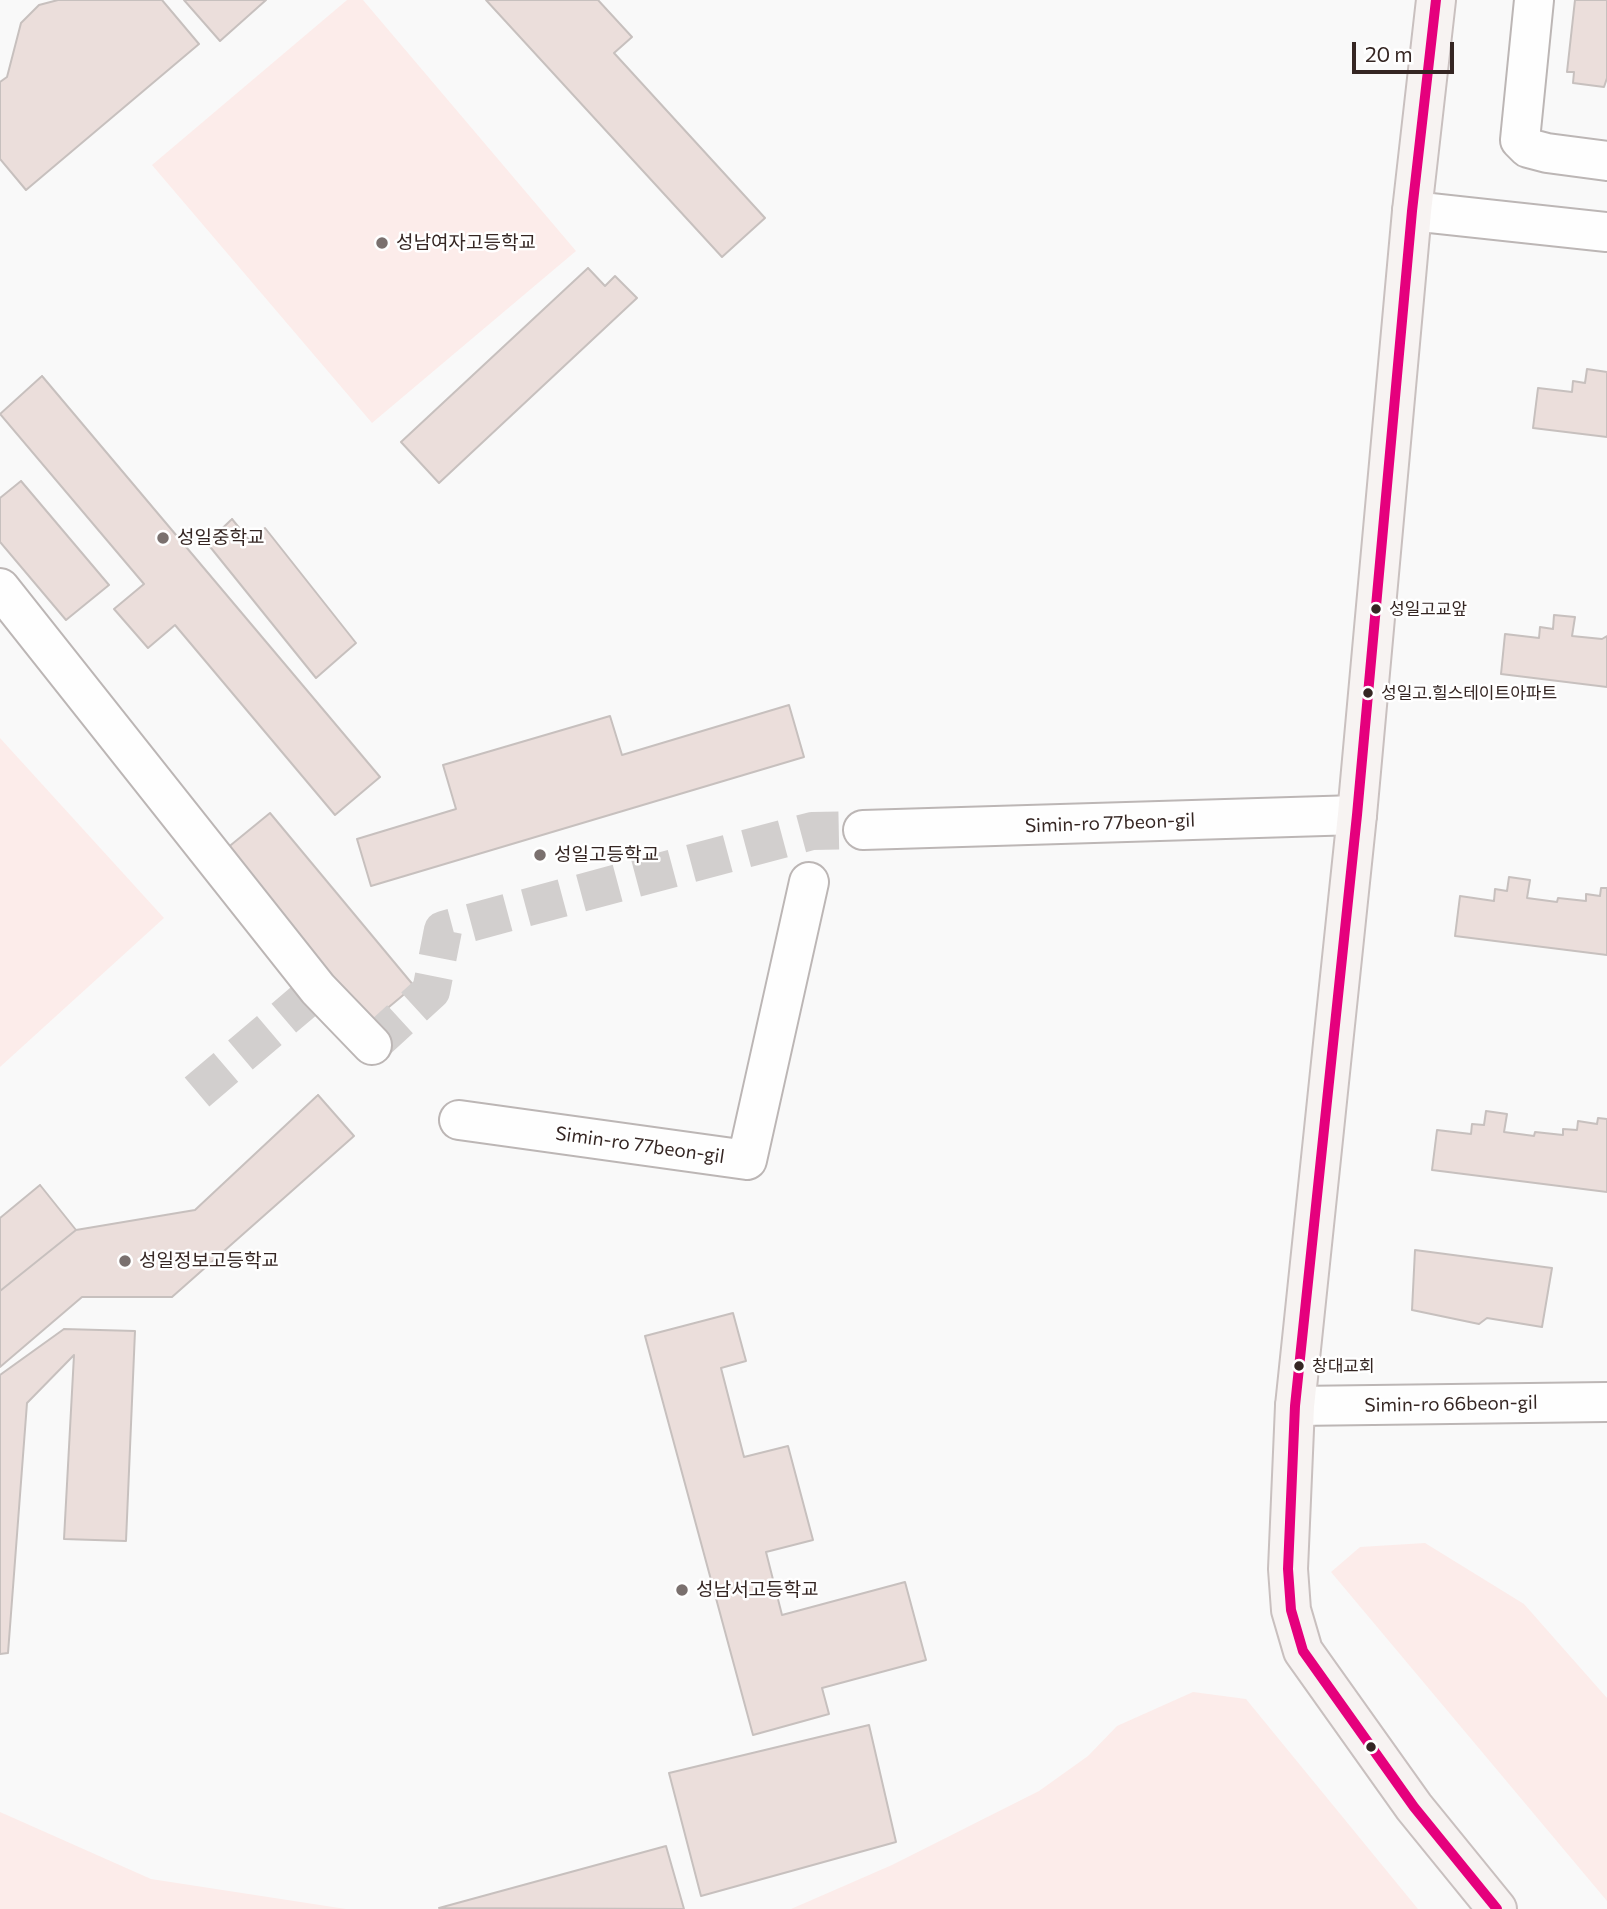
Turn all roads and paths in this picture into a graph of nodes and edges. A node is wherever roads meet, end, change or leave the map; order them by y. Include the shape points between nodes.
1 (1436, 0) edge
2 (1534, 0) edge
3 (1607, 161) edge
4 (1412, 211) junction
5 (1607, 232) edge
6 (0, 588) edge
7 (1357, 815) junction
8 (863, 830) tunnel mouth
9 (809, 882) dead end
10 (372, 1045) dead end
11 (459, 1121) dead end
12 (1607, 1402) edge
13 (1295, 1406) junction
14 (1497, 1909) edge

1 - 4 main road
2 - 3 street via 1520,139 1528,148 1546,153
4 - 5 street
4 - 7 main road
6 - 10 street via 318,989
7 - 8 street, Simin-ro 77beon-gil
7 - 13 main road
9 - 11 street, Simin-ro 77beon-gil via 747,1160
12 - 13 street, Simin-ro 66beon-gil
13 - 14 main road via 1289,1569 1292,1610 1303,1651 1414,1807

